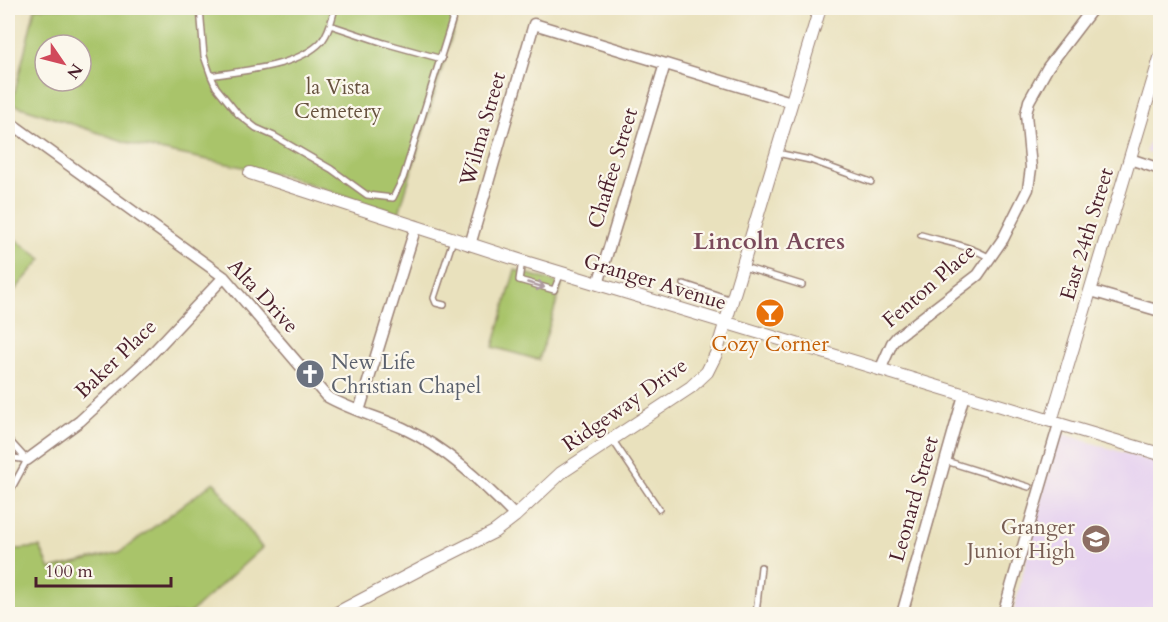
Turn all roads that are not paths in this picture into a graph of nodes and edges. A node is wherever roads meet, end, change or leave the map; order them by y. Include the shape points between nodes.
1 (200, 8) edge
2 (335, 8) edge
3 (456, 8) edge
4 (820, 8) edge
5 (1093, 8) edge
6 (330, 25) junction
7 (1161, 58) edge
8 (442, 59) junction
9 (665, 64) junction
10 (211, 76) junction
11 (791, 102) junction
12 (8, 121) edge
13 (776, 153) junction
14 (1130, 159) junction
15 (1161, 169) edge
16 (250, 173) dead end
17 (872, 182) dead end
18 (416, 226) junction
19 (921, 235) dead end
20 (453, 240) junction
21 (470, 245) junction
22 (991, 258) junction
23 (522, 261) junction
24 (742, 266) junction
25 (561, 273) junction
26 (224, 277) junction
27 (684, 284) dead end
28 (598, 285) junction
29 (802, 285) dead end
30 (1091, 291) junction
31 (732, 300) junction
32 (444, 305) dead end
33 (1161, 311) edge
34 (725, 324) junction
35 (880, 370) junction
36 (964, 395) junction
37 (358, 411) junction
38 (1055, 422) junction
39 (8, 439) edge
40 (612, 439) junction
41 (1161, 454) edge
42 (8, 457) edge
43 (27, 460) junction
44 (945, 460) junction
45 (1029, 487) dead end
46 (8, 495) edge
47 (659, 509) dead end
48 (515, 516) junction
49 (761, 567) dead end
50 (335, 615) edge
51 (756, 615) edge
52 (902, 615) edge
53 (1004, 615) edge

1 - 10 lane via 204,56
2 - 6 lane
3 - 8 lane
4 - 11 street, Ridgeway Drive
5 - 22 street, Fenton Place via 1048,67 1029,101 1028,189
6 - 8 lane
6 - 10 lane via 322,41 289,61
7 - 14 street, East 24th Street
8 - 10 lane via 393,198 368,195 331,169 256,128 238,114
9 - 11 street
9 - 21 street, Wilma Street via 534,24
9 - 28 street, Chaffee Street
11 - 13 street, Ridgeway Drive
12 - 26 street, Alta Drive
13 - 17 lane via 810,160
13 - 24 street, Ridgeway Drive
14 - 15 street
14 - 30 street, East 24th Street
16 - 18 street, Granger Avenue
18 - 20 street, Granger Avenue
18 - 37 street
19 - 22 lane via 969,247
20 - 21 street, Granger Avenue
20 - 32 lane via 434,298
21 - 23 street, Granger Avenue
22 - 35 street, Fenton Place via 969,283 897,337
23 - 25 street, Granger Avenue
23 -> 25 lane via 519,280 554,290
24 - 29 lane
24 - 31 street, Ridgeway Drive
25 - 28 street, Granger Avenue
26 - 37 street, Alta Drive via 326,396
26 - 43 street, Baker Place via 144,362 80,421
27 - 31 lane
28 - 34 street, Granger Avenue
30 - 33 street
30 - 38 street, East 24th Street
31 - 34 street, Ridgeway Drive
34 - 35 street, Granger Avenue
34 - 40 street, Ridgeway Drive via 707,372 691,387
35 - 36 street, Granger Avenue
36 - 38 street, Granger Avenue
36 - 44 street, Leonard Street
37 - 48 street, Alta Drive via 423,439 470,472
38 - 41 street, Granger Avenue
38 - 53 street, East 24th Street
39 - 43 lane
40 - 47 lane
40 - 48 street, Ridgeway Drive via 561,473
42 - 43 lane
43 - 46 lane
44 - 45 lane
44 - 52 street, Leonard Street
48 - 50 street, Ridgeway Drive via 494,532
49 - 51 lane

